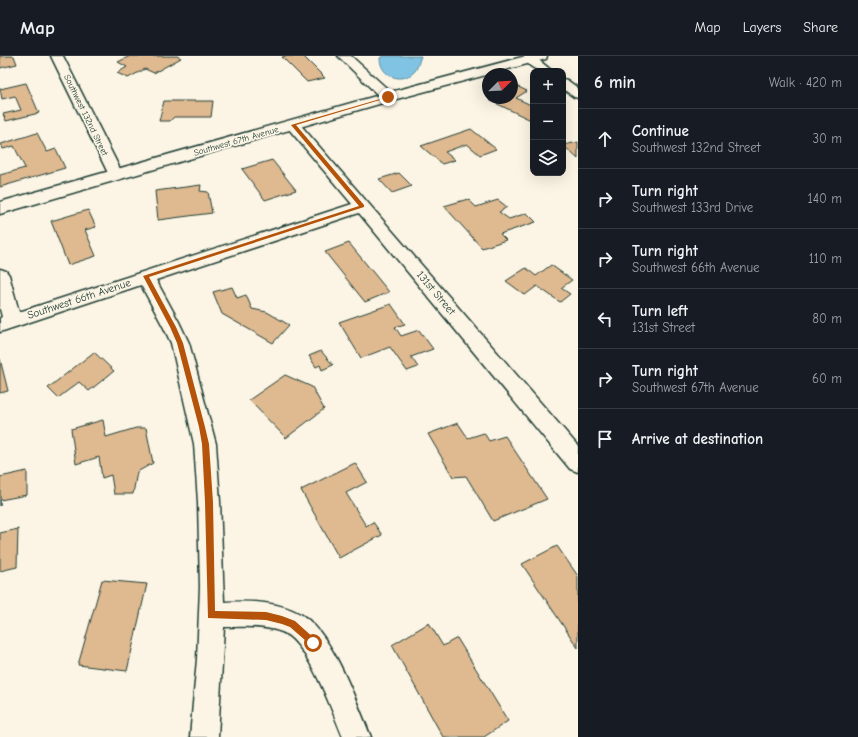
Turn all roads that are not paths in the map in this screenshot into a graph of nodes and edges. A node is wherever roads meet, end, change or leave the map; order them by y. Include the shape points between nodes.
1 (57, 56) edge
2 (344, 56) edge
3 (535, 58) edge
4 (543, 68) edge
5 (566, 85) edge
6 (578, 94) edge
7 (388, 97) junction
8 (293, 125) junction
9 (116, 175) junction
10 (363, 206) junction
11 (0, 208) edge
12 (0, 275) edge
13 (145, 276) junction
14 (6, 323) edge
15 (578, 462) edge
16 (211, 615) junction
17 (204, 737) edge
18 (357, 737) edge

1 - 9 street, Southwest 132nd Street
2 - 7 street
3 - 4 street
3 - 7 main road, Southwest 67th Avenue
5 - 6 street
7 - 8 main road, Southwest 67th Avenue
8 - 9 main road, Southwest 67th Avenue
8 - 10 street, 131st Street
9 - 11 main road, Southwest 67th Avenue
10 - 13 street, Southwest 66th Avenue
10 - 15 street, 131st Street
12 - 14 street
13 - 14 street, Southwest 66th Avenue
13 - 16 street via 180,343 202,427 210,530
16 - 17 street
16 - 18 street via 266,616 292,624 302,631 313,643 324,664

